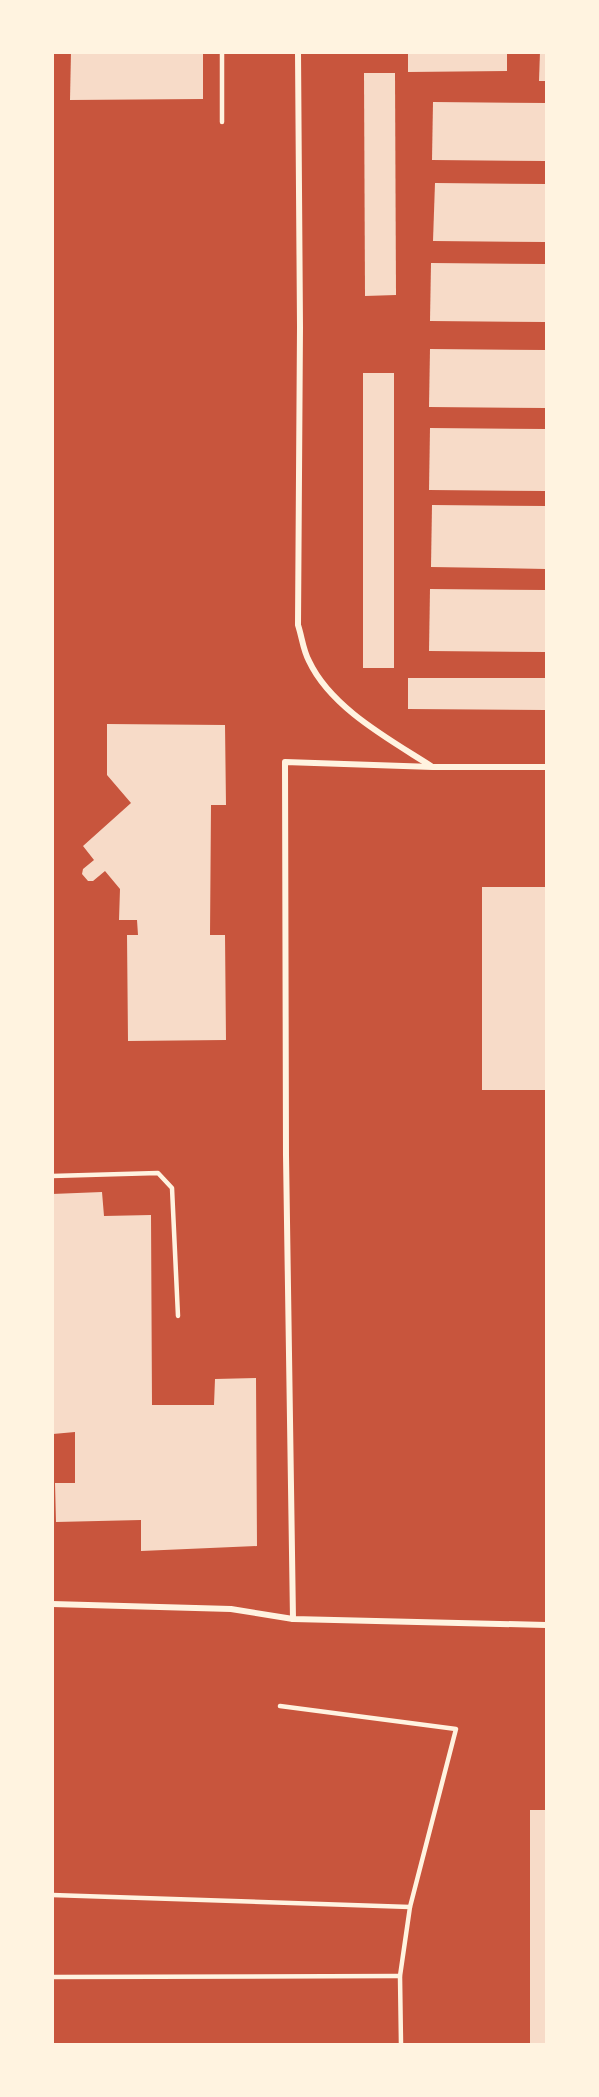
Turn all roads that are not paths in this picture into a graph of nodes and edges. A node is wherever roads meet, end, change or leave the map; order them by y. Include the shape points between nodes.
1 (222, 52) edge
2 (298, 52) edge
3 (222, 122) dead end
4 (433, 767) junction
5 (546, 767) edge
6 (52, 1176) edge
7 (178, 1316) dead end
8 (52, 1604) edge
9 (293, 1619) junction
10 (546, 1625) edge
11 (280, 1706) dead end
12 (52, 1895) edge
13 (410, 1907) junction
14 (400, 1976) junction
15 (52, 1977) edge
16 (400, 2044) edge

1 - 3 lane
2 - 4 street via 298,626 308,660 323,686 368,725
4 - 5 street
4 - 9 street via 285,762
6 - 7 lane via 158,1173 172,1188
8 - 9 street via 212,1608
9 - 10 street
11 - 13 lane via 456,1728
12 - 13 lane
13 - 14 lane
14 - 15 lane
14 - 16 lane

